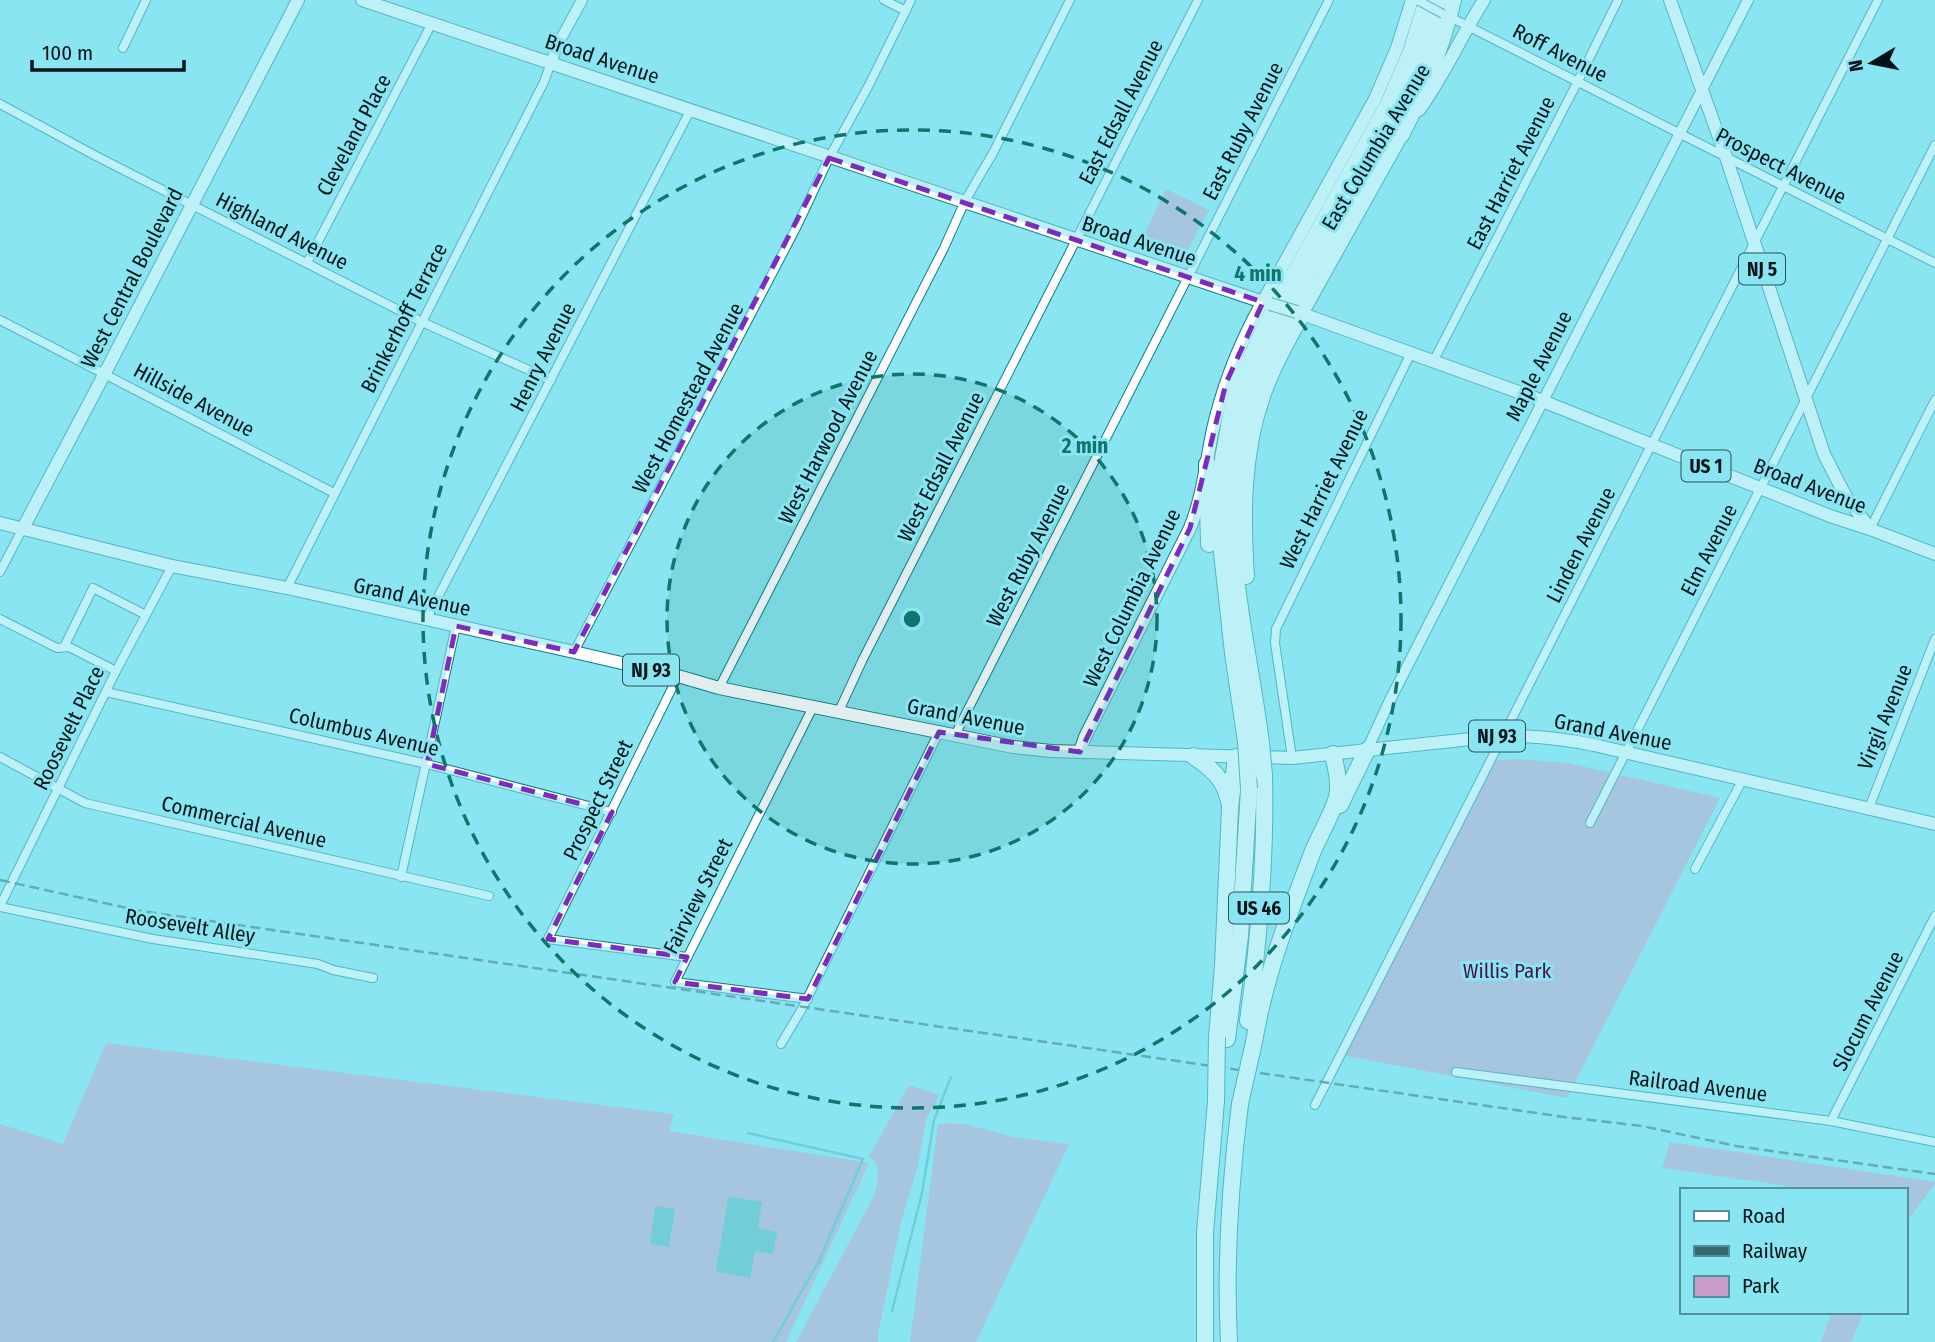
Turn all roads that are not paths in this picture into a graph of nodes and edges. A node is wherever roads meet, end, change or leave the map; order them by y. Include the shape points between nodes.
1 (146, 0) edge
2 (298, 0) edge
3 (362, 0) edge
4 (582, 0) edge
5 (884, 0) edge
6 (911, 0) edge
7 (1070, 0) edge
8 (1198, 0) edge
9 (1329, 0) edge
10 (1419, 0) edge
11 (1453, 0) edge
12 (1484, 0) edge
13 (1618, 0) edge
14 (1670, 0) edge
15 (1748, 0) edge
16 (1878, 0) edge
17 (1444, 10) edge
18 (906, 11) junction
19 (432, 23) junction
20 (1467, 26) junction
21 (123, 48) dead end
22 (551, 63) junction
23 (1578, 81) junction
24 (1702, 90) junction
25 (1612, 99) joint
26 (0, 104) edge
27 (691, 109) junction
28 (1679, 134) junction
29 (1401, 135) junction
30 (1935, 145) edge
31 (1726, 157) junction
32 (829, 158) junction
33 (1783, 187) junction
34 (965, 201) junction
35 (192, 204) junction
36 (1076, 240) junction
37 (1886, 240) junction
38 (1754, 243) junction
39 (307, 262) junction
40 (1935, 263) edge
41 (1187, 277) junction
42 (1266, 303) junction
43 (1300, 313) junction
44 (0, 320) edge
45 (422, 323) junction
46 (1410, 352) junction
47 (1434, 360) junction
48 (105, 373) junction
49 (551, 380) junction
50 (1805, 399) junction
51 (1935, 400) edge
52 (1543, 401) junction
53 (1651, 444) junction
54 (1208, 464) junction
55 (1760, 488) junction
56 (334, 493) junction
57 (0, 523) edge
58 (23, 528) junction
59 (1870, 529) junction
60 (1935, 554) edge
61 (172, 566) junction
62 (0, 572) edge
63 (287, 588) junction
64 (146, 615) junction
65 (0, 618) edge
66 (426, 620) junction
67 (456, 626) junction
68 (1246, 638) junction
69 (1935, 639) edge
70 (64, 647) junction
71 (574, 652) junction
72 (1233, 653) junction
73 (116, 671) junction
74 (678, 676) junction
75 (719, 688) junction
76 (106, 692) junction
77 (813, 707) junction
78 (839, 711) junction
79 (939, 732) junction
80 (956, 736) junction
81 (1503, 736) junction
82 (1254, 743) junction
83 (1367, 750) junction
84 (1080, 752) junction
85 (1626, 752) junction
86 (1333, 754) junction
87 (1192, 756) junction
88 (0, 757) edge
89 (1236, 757) junction
90 (1292, 758) junction
91 (427, 764) junction
92 (1743, 779) junction
93 (58, 790) junction
94 (1230, 808) junction
95 (1869, 808) junction
96 (612, 811) junction
97 (1590, 822) dead end
98 (1935, 824) edge
99 (1309, 862) junction
100 (1695, 870) dead end
101 (401, 877) junction
102 (489, 896) dead end
103 (0, 906) edge
104 (1935, 916) edge
105 (687, 957) junction
106 (373, 978) dead end
107 (808, 999) junction
108 (1222, 1038) junction
109 (1250, 1042) junction
110 (781, 1044) dead end
111 (1456, 1072) dead end
112 (1315, 1105) dead end
113 (1831, 1121) junction
114 (1935, 1142) edge
115 (1205, 1342) edge
116 (1229, 1342) edge

1 - 21 street
2 - 35 main road, West Central Boulevard
3 - 19 main road, Broad Avenue
4 - 22 street
5 - 18 street
6 - 18 street, West Homestead Avenue
7 - 34 street, West Harwood Avenue
8 - 36 street, East Edsall Avenue
9 - 41 street, East Ruby Avenue
10 - 17 street, Roff Avenue, bridge
10 - 42 main road, West Columbia Avenue via 1375,99
10 - 72 highway, US 46 via 1410,52 1389,103 1264,329 1236,397 1223,452 1219,505
11 - 17 highway
12 - 20 main road, East Columbia Avenue
13 - 23 street, East Harriet Avenue
14 - 24 main road, NJ 5
15 - 24 street, Maple Avenue
16 - 33 street, Linden Avenue
17 - 20 street, Roff Avenue
17 - 29 highway via 1431,71
17 - 68 highway, US 46 via 1381,146 1273,339 1246,407 1234,460 1231,515
18 - 32 street, West Homestead Avenue
19 - 22 main road, Broad Avenue
19 - 39 street, Cleveland Place
20 - 23 street, Roff Avenue
20 - 29 main road, East Columbia Avenue via 1430,95
22 - 27 main road, Broad Avenue
22 - 45 street, Brinkerhoff Terrace
23 - 25 street, Roff Avenue
23 - 47 street, East Harriet Avenue
24 - 28 street, Maple Avenue
24 - 31 main road, NJ 5
25 - 28 street, Prospect Avenue
26 - 35 street, Highland Avenue
27 - 32 main road, Broad Avenue
27 - 49 street, Henry Avenue
28 - 31 street, Prospect Avenue
28 - 52 street, Maple Avenue
29 - 43 main road, East Columbia Avenue
30 - 37 street, Elm Avenue
31 - 33 street, Prospect Avenue
31 - 38 main road, NJ 5
32 - 34 main road, Broad Avenue
32 - 71 street, West Homestead Avenue
33 - 37 street, Prospect Avenue
33 - 38 street, Linden Avenue
34 - 36 main road, Broad Avenue
34 - 75 street, West Harwood Avenue
35 - 39 street, Highland Avenue
35 - 48 main road, West Central Boulevard
36 - 41 main road, Broad Avenue
36 - 78 street, West Edsall Avenue
37 - 40 street, Prospect Avenue
37 - 50 street, Elm Avenue
38 - 50 main road, NJ 5
38 - 53 street, Linden Avenue
39 - 45 street, Highland Avenue
41 - 42 main road, Broad Avenue
41 - 80 street, West Ruby Avenue
42 - 43 main road, Broad Avenue / US 1, bridge
42 - 54 main road, West Columbia Avenue via 1228,376
43 - 46 main road, Broad Avenue / US 1
43 - 68 highway via 1268,379 1251,436 1245,498
44 - 48 street, Hillside Avenue
45 - 49 street, Highland Avenue
45 - 56 street, Brinkerhoff Terrace
46 - 47 main road, Broad Avenue / US 1
46 - 90 street, West Harriet Avenue via 1277,625 1275,643
47 - 52 main road, Broad Avenue / US 1
48 - 56 street, Hillside Avenue
48 - 58 main road, West Central Boulevard
49 - 66 street, Henry Avenue
50 - 55 street, Elm Avenue
50 - 59 main road, NJ 5 via 1836,479
51 - 59 street
52 - 53 main road, Broad Avenue / US 1
52 - 83 street, Maple Avenue
53 - 55 main road, Broad Avenue / US 1
53 - 81 street, Linden Avenue
54 - 72 highway via 1210,546
54 - 84 main road, West Columbia Avenue via 1190,528
55 - 59 main road, Broad Avenue / US 1
55 - 85 street, Elm Avenue
56 - 63 street, Brinkerhoff Terrace
57 - 58 main road, Grand Avenue / NJ 93
58 - 61 main road, Grand Avenue / NJ 93
58 - 62 street, West Central Boulevard
59 - 60 main road, Broad Avenue / US 1
61 - 63 main road, Grand Avenue / NJ 93
61 - 64 street, Roosevelt Place
63 - 66 main road, Grand Avenue / NJ 93
64 - 70 street via 93,588
64 - 73 street, Roosevelt Place
65 - 70 street via 57,648
66 - 67 main road, Grand Avenue / NJ 93
67 - 71 main road, Grand Avenue / NJ 93
67 - 91 street
68 - 82 highway, US 46
69 - 95 street, Virgil Avenue
70 - 73 street
71 - 74 main road, Grand Avenue / NJ 93
72 - 82 highway, US 46
73 - 76 street, Roosevelt Place
74 - 75 main road, Grand Avenue / NJ 93
74 - 96 street, Prospect Street
75 - 77 main road, Grand Avenue / NJ 93
76 - 91 street, Columbus Avenue
76 - 93 street, Roosevelt Place
77 - 78 main road, Grand Avenue / NJ 93
77 - 105 street, Fairview Street
78 - 79 main road, Grand Avenue / NJ 93
79 - 80 main road, Grand Avenue / NJ 93
79 - 107 street
80 - 84 main road, Grand Avenue / NJ 93
81 - 83 main road, Grand Avenue / NJ 93
81 - 85 main road, Grand Avenue / NJ 93 via 1562,739
81 - 112 street, Linden Avenue
82 - 108 highway, US 46, bridge via 1241,927
82 - 109 highway, US 46, bridge via 1264,775
83 - 86 main road, Grand Avenue / NJ 93
83 - 99 highway
84 - 87 main road, Grand Avenue / NJ 93
85 - 92 main road, Grand Avenue / NJ 93
85 - 97 street, Elm Avenue
86 - 90 main road, Grand Avenue / NJ 93
86 - 99 highway via 1337,796
87 - 89 main road, Grand Avenue / NJ 93
87 - 94 highway via 1220,778
88 - 93 street, Commercial Avenue
89 - 90 main road, Grand Avenue / NJ 93
89 - 94 highway
91 - 96 street, Columbus Avenue
91 - 101 street
92 - 95 main road, Grand Avenue / NJ 93
92 - 100 street
93 - 101 street, Commercial Avenue via 85,803
93 - 103 street, Roosevelt Place
94 - 108 highway
95 - 98 main road, Grand Avenue / NJ 93
96 - 105 street, Prospect Street via 548,939
99 - 109 highway
101 - 102 street, Commercial Avenue
103 - 106 street, Roosevelt Alley
104 - 113 street, Slocum Avenue
105 - 107 street, Fairview Street via 676,982
107 - 110 street
108 - 115 highway, bridge via 1206,1223
109 - 116 highway, bridge via 1229,1220
111 - 113 street, Railroad Avenue
113 - 114 street, Railroad Avenue

